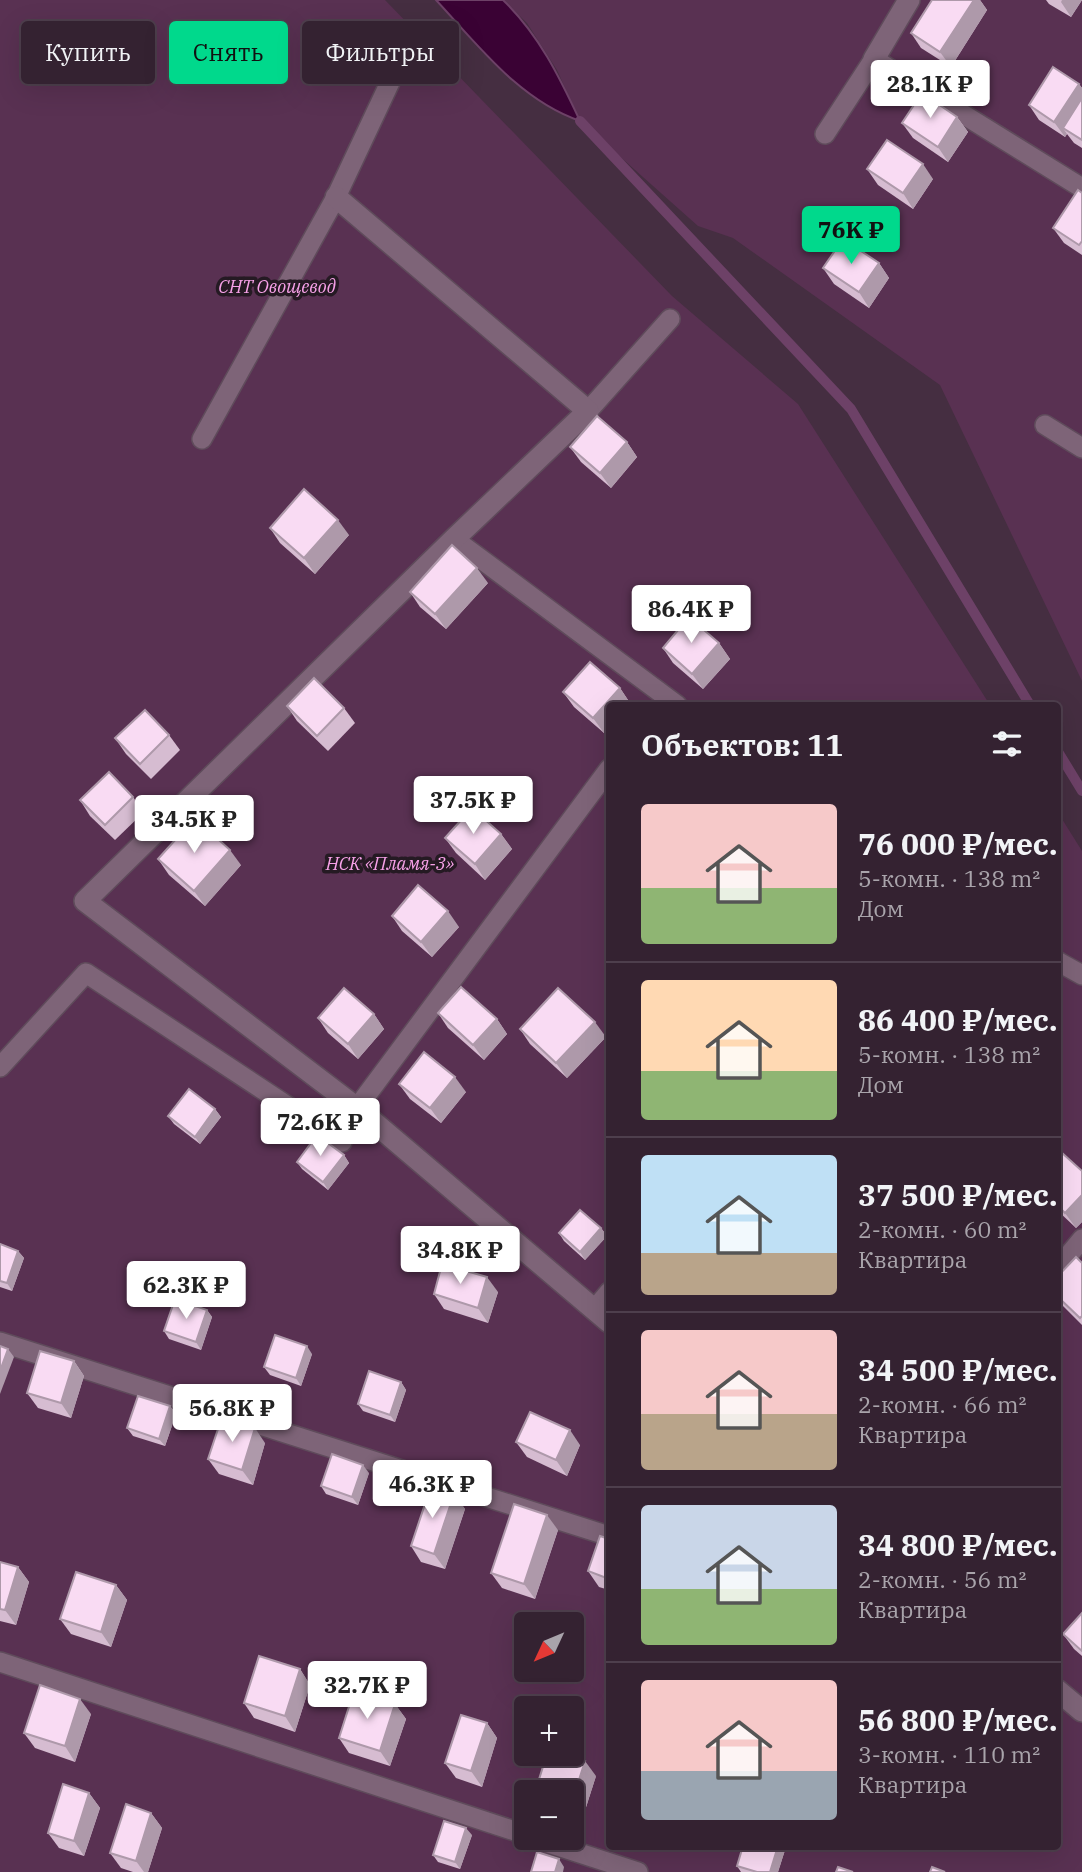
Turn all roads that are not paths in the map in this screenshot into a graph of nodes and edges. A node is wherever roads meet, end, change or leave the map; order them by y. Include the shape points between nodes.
1 (909, 0) edge
2 (874, 59) junction
3 (389, 84) edge
4 (825, 134) dead end
5 (1082, 188) edge
6 (336, 197) junction
7 (670, 319) dead end
8 (588, 411) junction
9 (1045, 425) dead end
10 (202, 439) dead end
11 (1082, 448) edge
12 (454, 539) junction
13 (666, 702) edge
14 (606, 773) edge
15 (1061, 963) edge
16 (1082, 975) edge
17 (0, 1067) edge
18 (357, 1108) junction
19 (342, 1142) dead end
20 (1082, 1239) edge
21 (1061, 1264) edge
22 (602, 1316) edge
23 (0, 1342) edge
24 (606, 1535) edge
25 (0, 1662) edge
26 (1061, 1693) edge
27 (1082, 1711) edge
28 (514, 1831) edge
29 (570, 1850) edge
30 (638, 1872) edge

1 - 2 street
2 - 4 lane
2 - 5 lane
3 - 6 lane
6 - 8 street
6 - 10 lane
7 - 8 lane
8 - 12 street
9 - 11 lane
12 - 13 lane
12 - 18 street via 85,901
14 - 18 lane
15 - 16 lane
17 - 19 lane via 86,973
18 - 22 street
20 - 21 lane
23 - 24 lane
25 - 28 lane
26 - 27 street
29 - 30 lane

